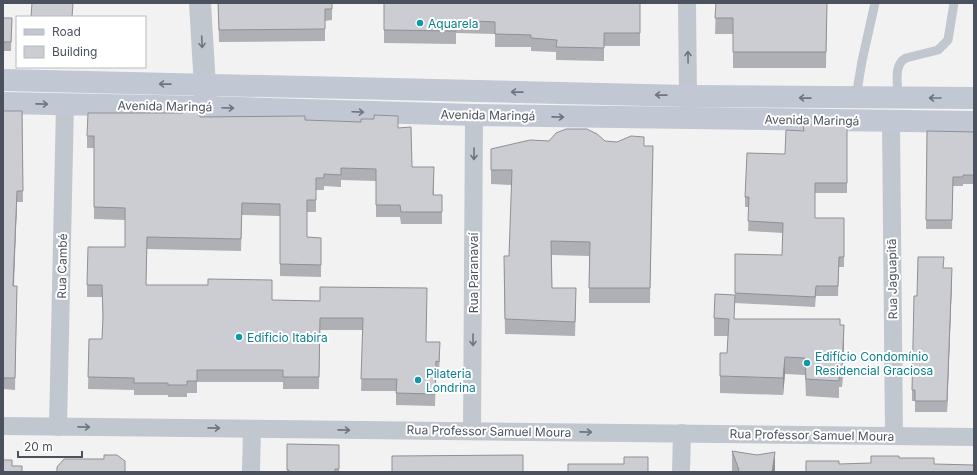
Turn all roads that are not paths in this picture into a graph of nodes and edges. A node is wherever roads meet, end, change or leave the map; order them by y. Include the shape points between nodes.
1 (200, 3) edge
2 (687, 3) edge
3 (875, 3) edge
4 (954, 3) edge
5 (3, 80) edge
6 (204, 84) junction
7 (688, 96) junction
8 (856, 98) junction
9 (898, 98) junction
10 (974, 98) edge
11 (3, 103) edge
12 (65, 104) junction
13 (206, 107) junction
14 (474, 115) junction
15 (891, 122) junction
16 (974, 122) edge
17 (3, 426) edge
18 (58, 427) junction
19 (252, 429) junction
20 (472, 431) junction
21 (682, 433) junction
22 (894, 436) junction
23 (974, 437) edge
24 (251, 472) edge
25 (681, 472) edge

1 -> 6 street
7 -> 2 street
3 - 8 lane
4 - 9 lane via 948,40 938,50 906,58 898,66
6 -> 5 main road, Avenida Maringá
7 -> 6 main road, Avenida Maringá
6 - 13 street
8 -> 7 main road, Avenida Maringá
8 - 9 main road, Avenida Maringá
10 -> 9 main road, Avenida Maringá
11 -> 12 main road, Avenida Maringá
12 - 13 main road, Avenida Maringá
12 - 18 street, Rua Cambé
13 -> 14 main road, Avenida Maringá
14 -> 15 main road, Avenida Maringá
14 -> 20 street, Rua Paranavaí
15 - 16 main road, Avenida Maringá
15 - 22 street, Rua Jaguapitã
17 - 18 street, Rua Professor Samuel Moura
18 -> 19 street, Rua Professor Samuel Moura
19 -> 20 street, Rua Professor Samuel Moura
19 - 24 street
20 -> 21 street, Rua Professor Samuel Moura
21 - 22 street, Rua Professor Samuel Moura
21 - 25 street
22 - 23 street, Rua Professor Samuel Moura

